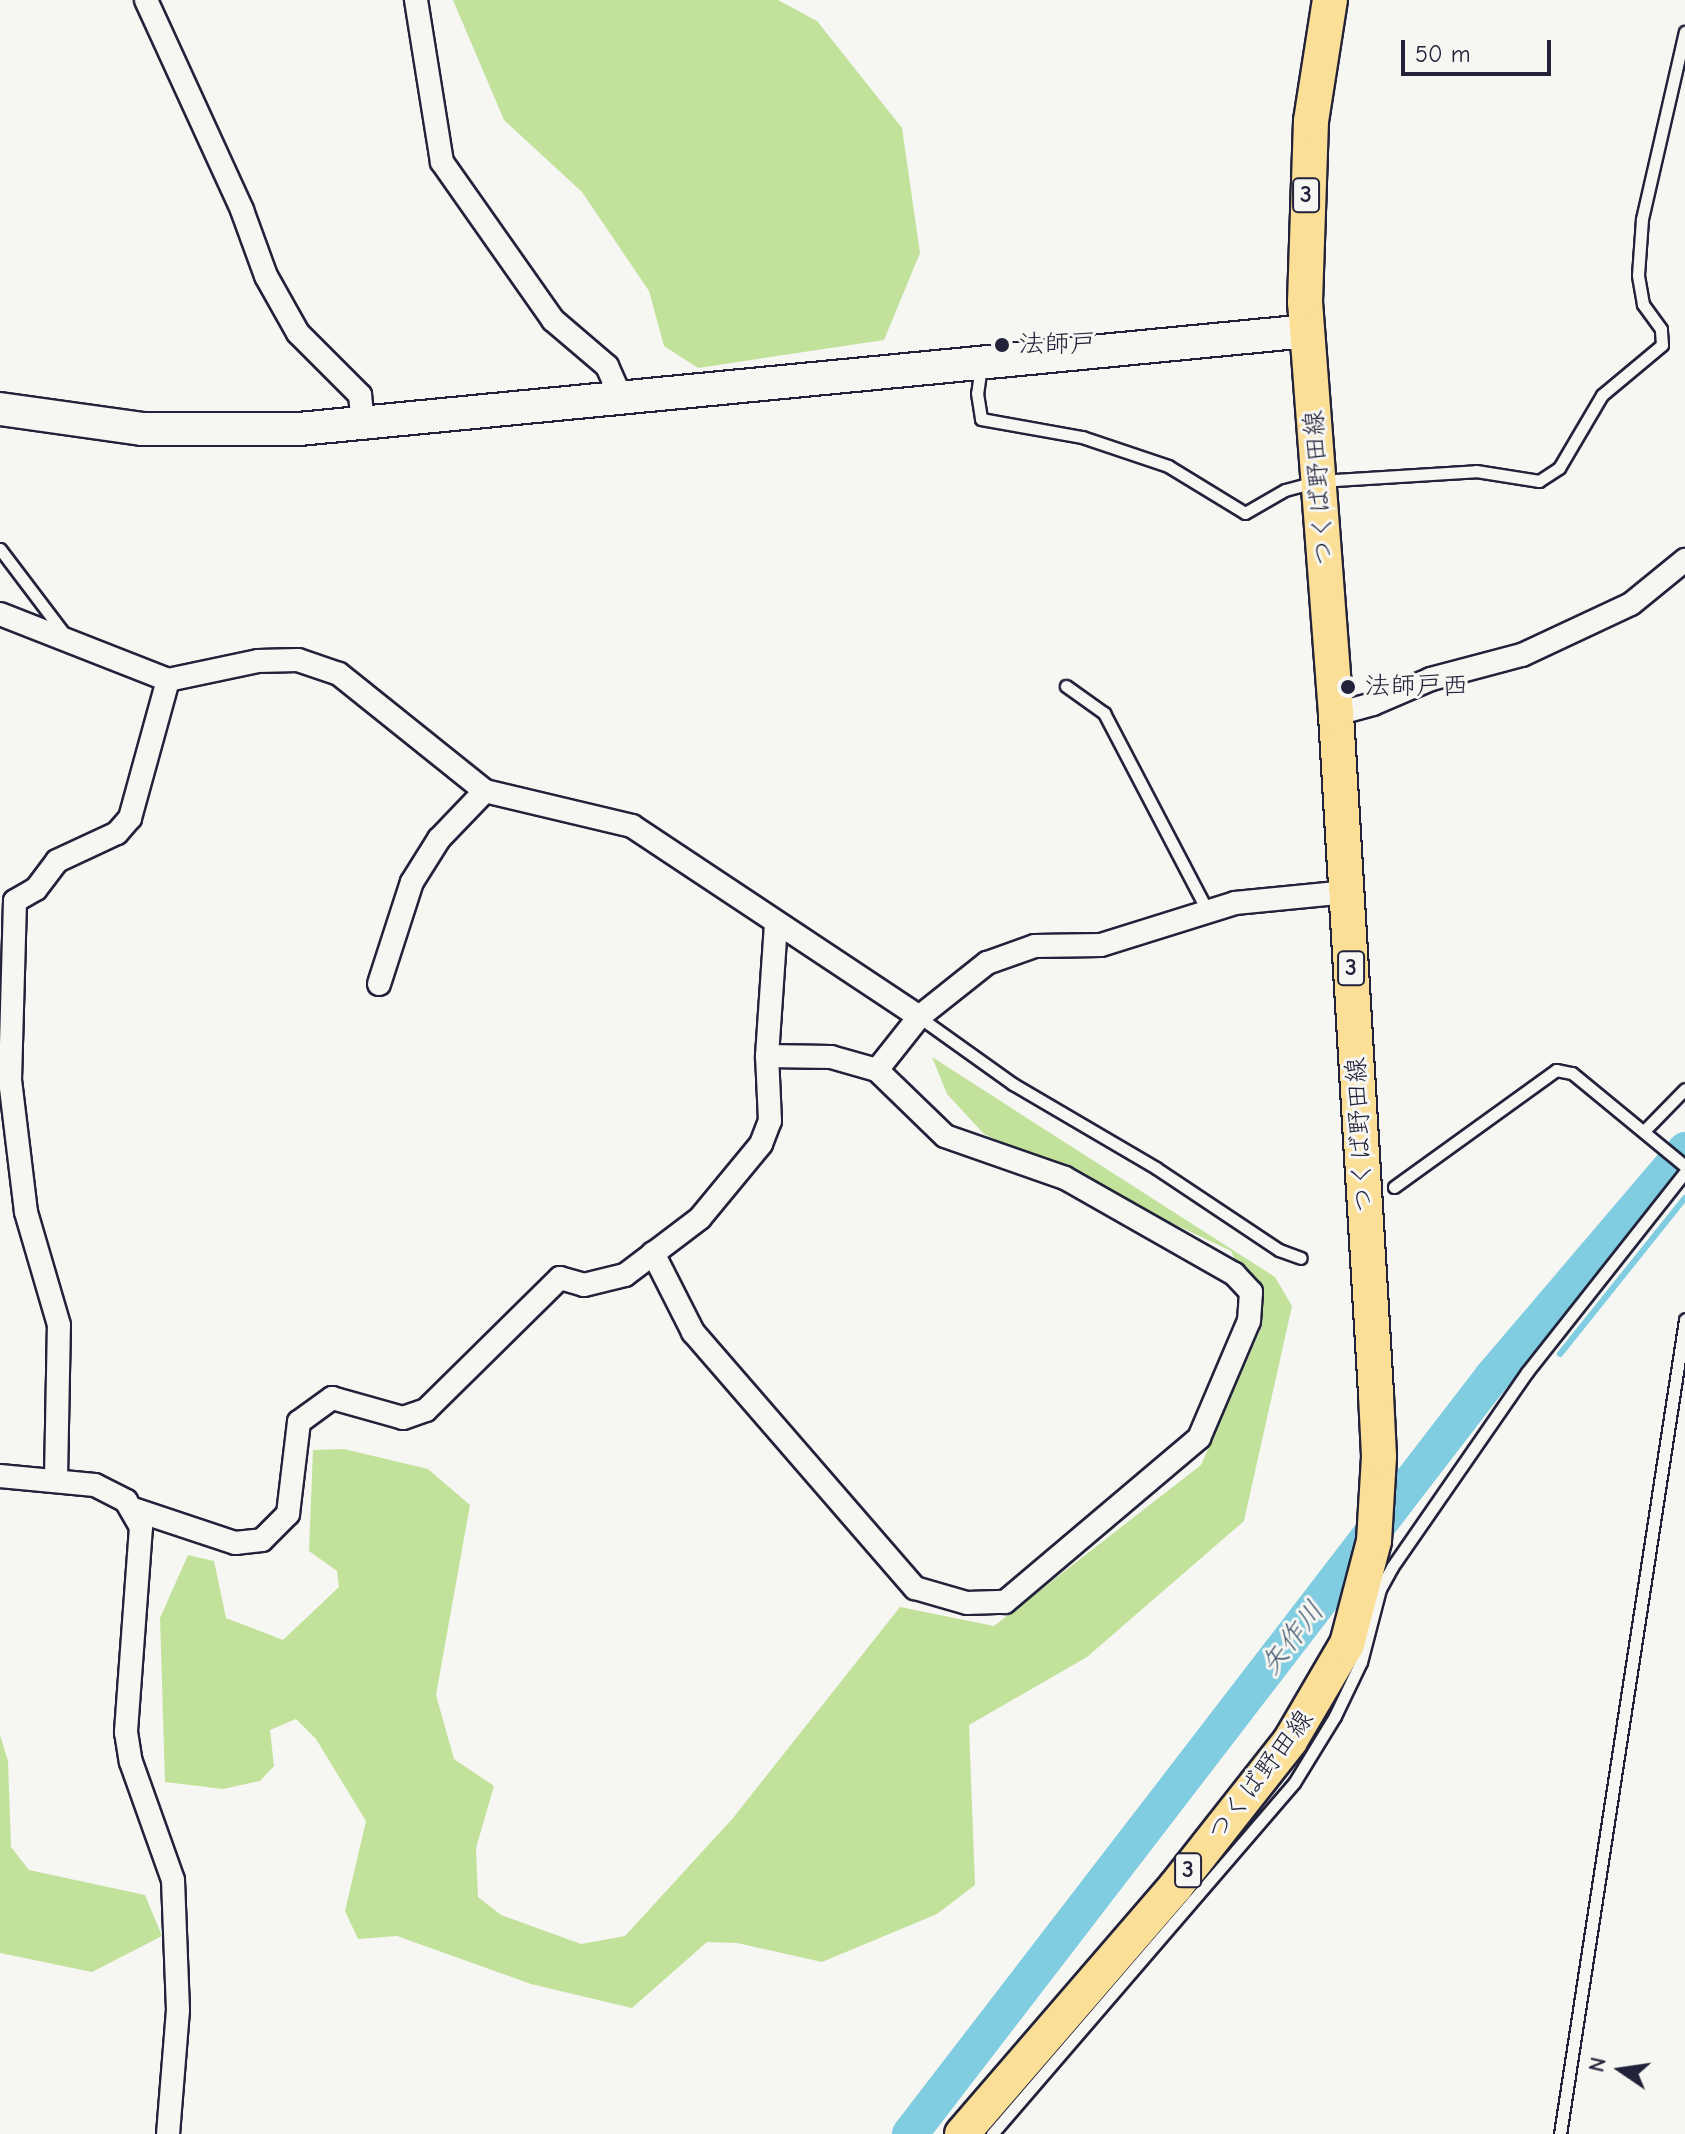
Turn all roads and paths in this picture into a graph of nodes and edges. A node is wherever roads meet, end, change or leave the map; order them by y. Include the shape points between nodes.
1 (146, 0) edge
2 (416, 0) edge
3 (1330, 0) edge
4 (1685, 32) edge
5 (1307, 331) junction
6 (982, 362) junction
7 (622, 399) junction
8 (0, 409) edge
9 (363, 424) junction
10 (1319, 481) junction
11 (0, 549) edge
12 (1685, 560) edge
13 (0, 614) edge
14 (70, 642) junction
15 (168, 680) junction
16 (1066, 686) dead end
17 (1336, 714) junction
18 (485, 791) junction
19 (1347, 892) junction
20 (1207, 910) junction
21 (776, 925) junction
22 (379, 984) dead end
23 (919, 1017) junction
24 (767, 1056) junction
25 (877, 1070) junction
26 (1685, 1089) edge
27 (1649, 1134) junction
28 (1684, 1167) edge
29 (1394, 1187) dead end
30 (653, 1253) junction
31 (1301, 1258) dead end
32 (1685, 1320) edge
33 (0, 1476) edge
34 (56, 1478) junction
35 (133, 1509) junction
36 (1369, 1592) junction
37 (168, 2134) edge
38 (962, 2134) edge
39 (992, 2134) edge
40 (1560, 2134) edge

1 - 9 street via 242,210 266,276 298,333 360,395
2 - 7 street via 442,162 553,320 607,366
3 - 5 main road, つくば野田線 / 3 via 1306,189
4 - 10 lane via 1642,219 1638,275 1643,304 1661,329 1662,345 1602,395 1559,468 1539,481 1476,471
5 - 6 street
5 - 10 main road, つくば野田線 / 3
6 - 7 street
6 - 10 lane via 977,393 981,419 1082,437 1168,466 1245,513 1285,490
7 - 9 street
8 - 9 street via 85,424 192,431
10 - 17 main road, つくば野田線 / 3
11 - 14 lane
12 - 17 street via 1631,604 1522,655 1431,679
13 - 14 street
14 - 15 street
15 - 18 street via 258,661 298,660 339,674
15 - 34 street via 130,818 117,833 57,861 36,889 15,901 10,1080 26,1212 59,1325
16 - 20 lane via 1104,713
17 - 19 main road, つくば野田線 / 3
18 - 21 street via 632,826
18 - 22 street via 439,839 412,882
19 - 20 street
19 - 36 main road, つくば野田線 / 3 via 1379,1456
20 - 23 street via 1101,945 1035,946 987,963
21 - 23 street
21 - 24 street
23 - 25 street
23 - 31 lane via 937,1035 1013,1084 1156,1168 1279,1250
24 - 25 street via 831,1057
24 - 30 street via 770,1121 761,1144 700,1218
25 - 30 street via 945,1136 1065,1178 1234,1274 1251,1292 1249,1321 1199,1438 1005,1602 967,1603 915,1588 693,1332
26 - 27 lane
27 - 28 lane
27 - 29 lane via 1572,1073 1556,1070
28 - 36 lane via 1527,1372 1392,1567
30 - 35 street via 625,1275 584,1285 560,1278 426,1410 403,1418 332,1398 299,1422 288,1514 262,1540 235,1543
32 - 40 lane
33 - 34 street
34 - 35 street via 95,1485
35 - 37 street via 141,1527 126,1732 131,1762 173,1880 179,1948
36 - 38 main road, つくば野田線 / 3 via 1327,1685 1247,1800
36 - 39 lane via 1361,1662 1294,1783

